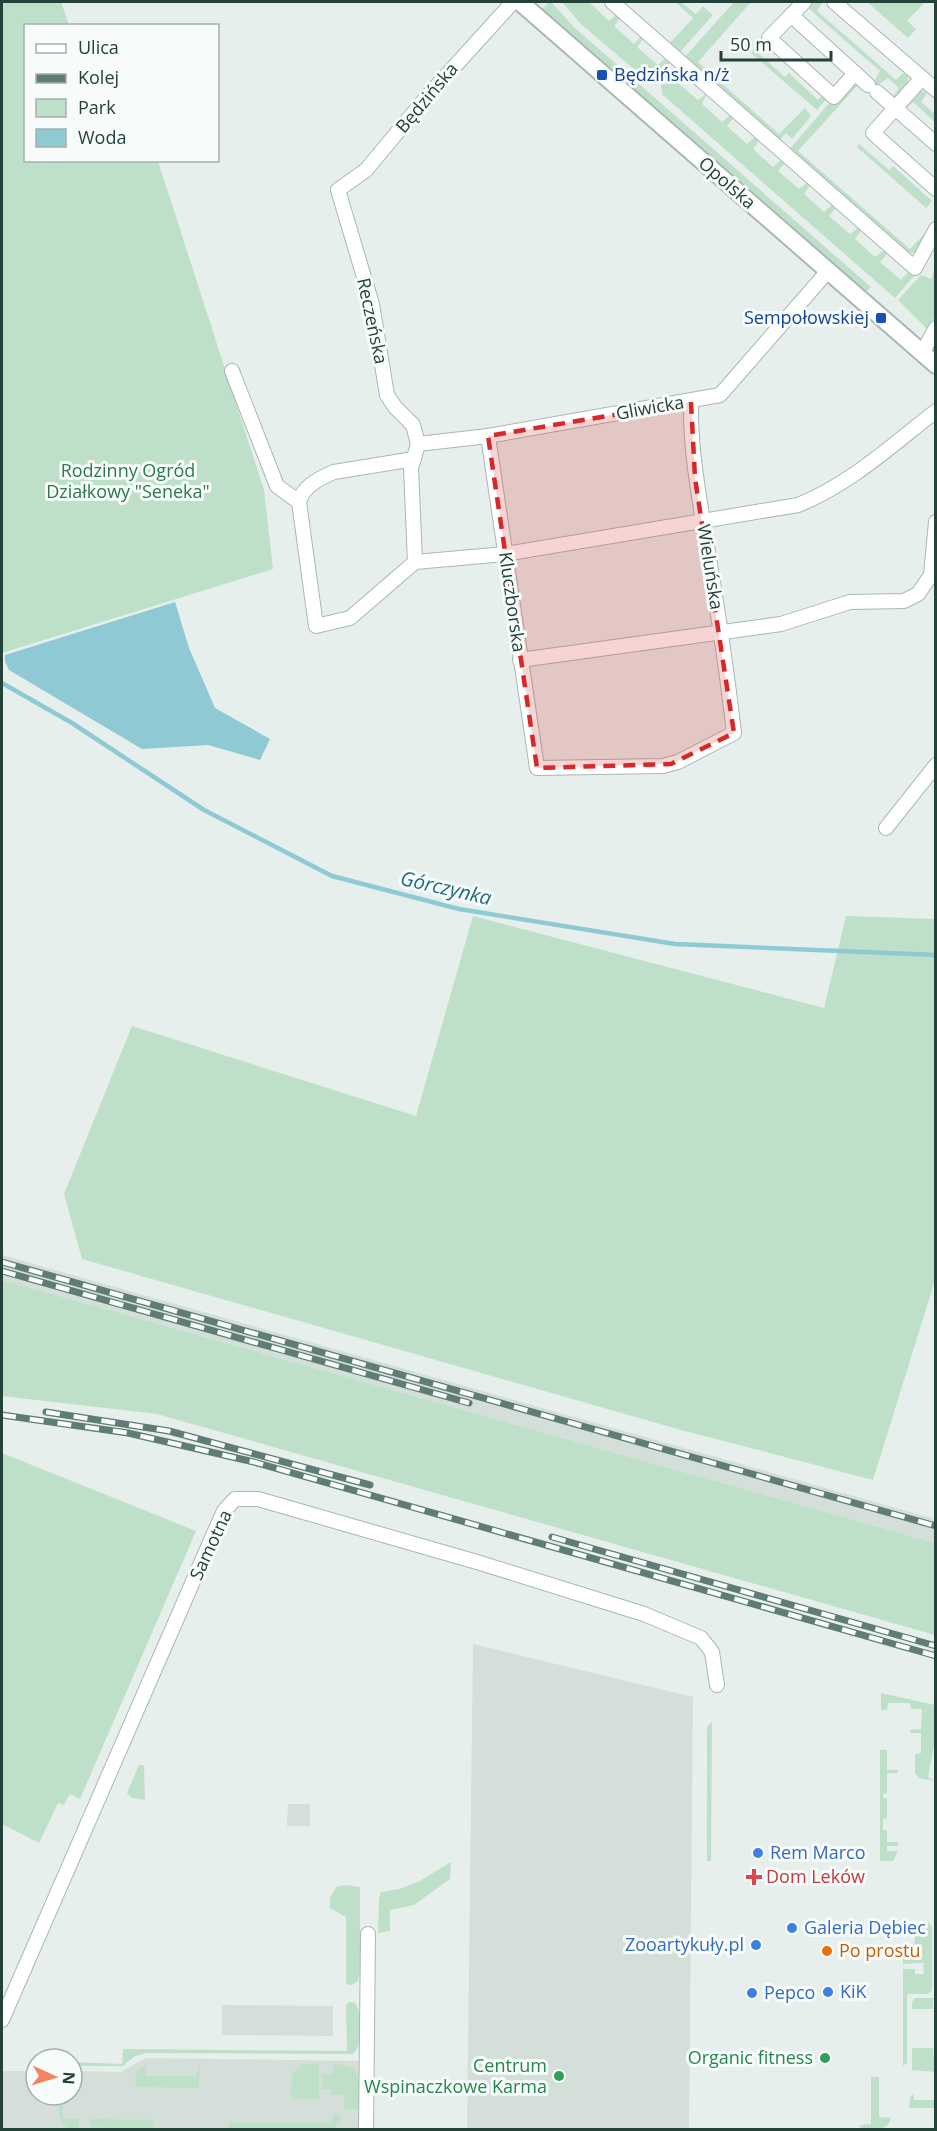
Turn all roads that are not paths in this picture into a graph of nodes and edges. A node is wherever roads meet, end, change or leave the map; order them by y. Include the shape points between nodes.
1 (513, 2) edge
2 (520, 2) edge
3 (612, 2) edge
4 (804, 2) edge
5 (834, 2) edge
6 (791, 15) junction
7 (855, 74) junction
8 (922, 78) junction
9 (936, 90) edge
10 (895, 108) junction
11 (936, 144) edge
12 (936, 189) edge
13 (338, 190) joint
14 (936, 229) edge
15 (828, 271) junction
16 (936, 328) edge
17 (922, 353) junction
18 (936, 365) edge
19 (232, 371) dead end
20 (691, 402) junction
21 (936, 411) edge
22 (488, 436) junction
23 (418, 444) junction
24 (414, 459) junction
25 (298, 502) junction
26 (703, 520) junction
27 (936, 522) edge
28 (505, 554) junction
29 (415, 562) junction
30 (721, 634) junction
31 (520, 660) junction
32 (936, 765) edge
33 (537, 768) joint
34 (886, 828) dead end
35 (717, 1685) dead end
36 (368, 1934) dead end
37 (2, 2020) edge
38 (366, 2130) edge

1 - 13 street, Będzińska via 366,170
2 - 15 street, Opolska
3 - 14 street via 915,268
4 - 6 street
5 - 8 street
6 - 7 street
6 - 7 street via 769,38 777,46 834,97
7 - 10 street
8 - 9 street
8 - 10 street
10 - 11 street
10 - 12 street via 873,133
13 - 23 street, Reczeńska via 372,304 387,395 413,425
15 - 17 street, Opolska
15 - 20 street, Gliwicka via 729,387 712,398
16 - 17 street
17 - 18 street, Opolska
19 - 25 street via 277,486
20 - 22 street, Gliwicka
20 - 26 street, Wieluńska via 690,434
21 - 26 street via 861,469 810,501 774,511
22 - 23 street, Gliwicka
22 - 28 street, Kluczborska
23 - 24 street
24 - 25 street via 334,472 309,486
24 - 29 street via 411,468
25 - 29 street via 316,626 350,618
26 - 28 street
26 - 30 street, Wieluńska
27 - 30 street via 931,575 924,588 911,598 896,602 850,602 797,620
28 - 29 street
28 - 31 street, Kluczborska
30 - 31 street
30 - 33 street, Wieluńska via 734,733 663,766
31 - 33 street, Kluczborska
32 - 34 street
35 - 37 street, Samotna via 712,1653 701,1638 644,1614 258,1499 235,1500 218,1524
36 - 38 street

